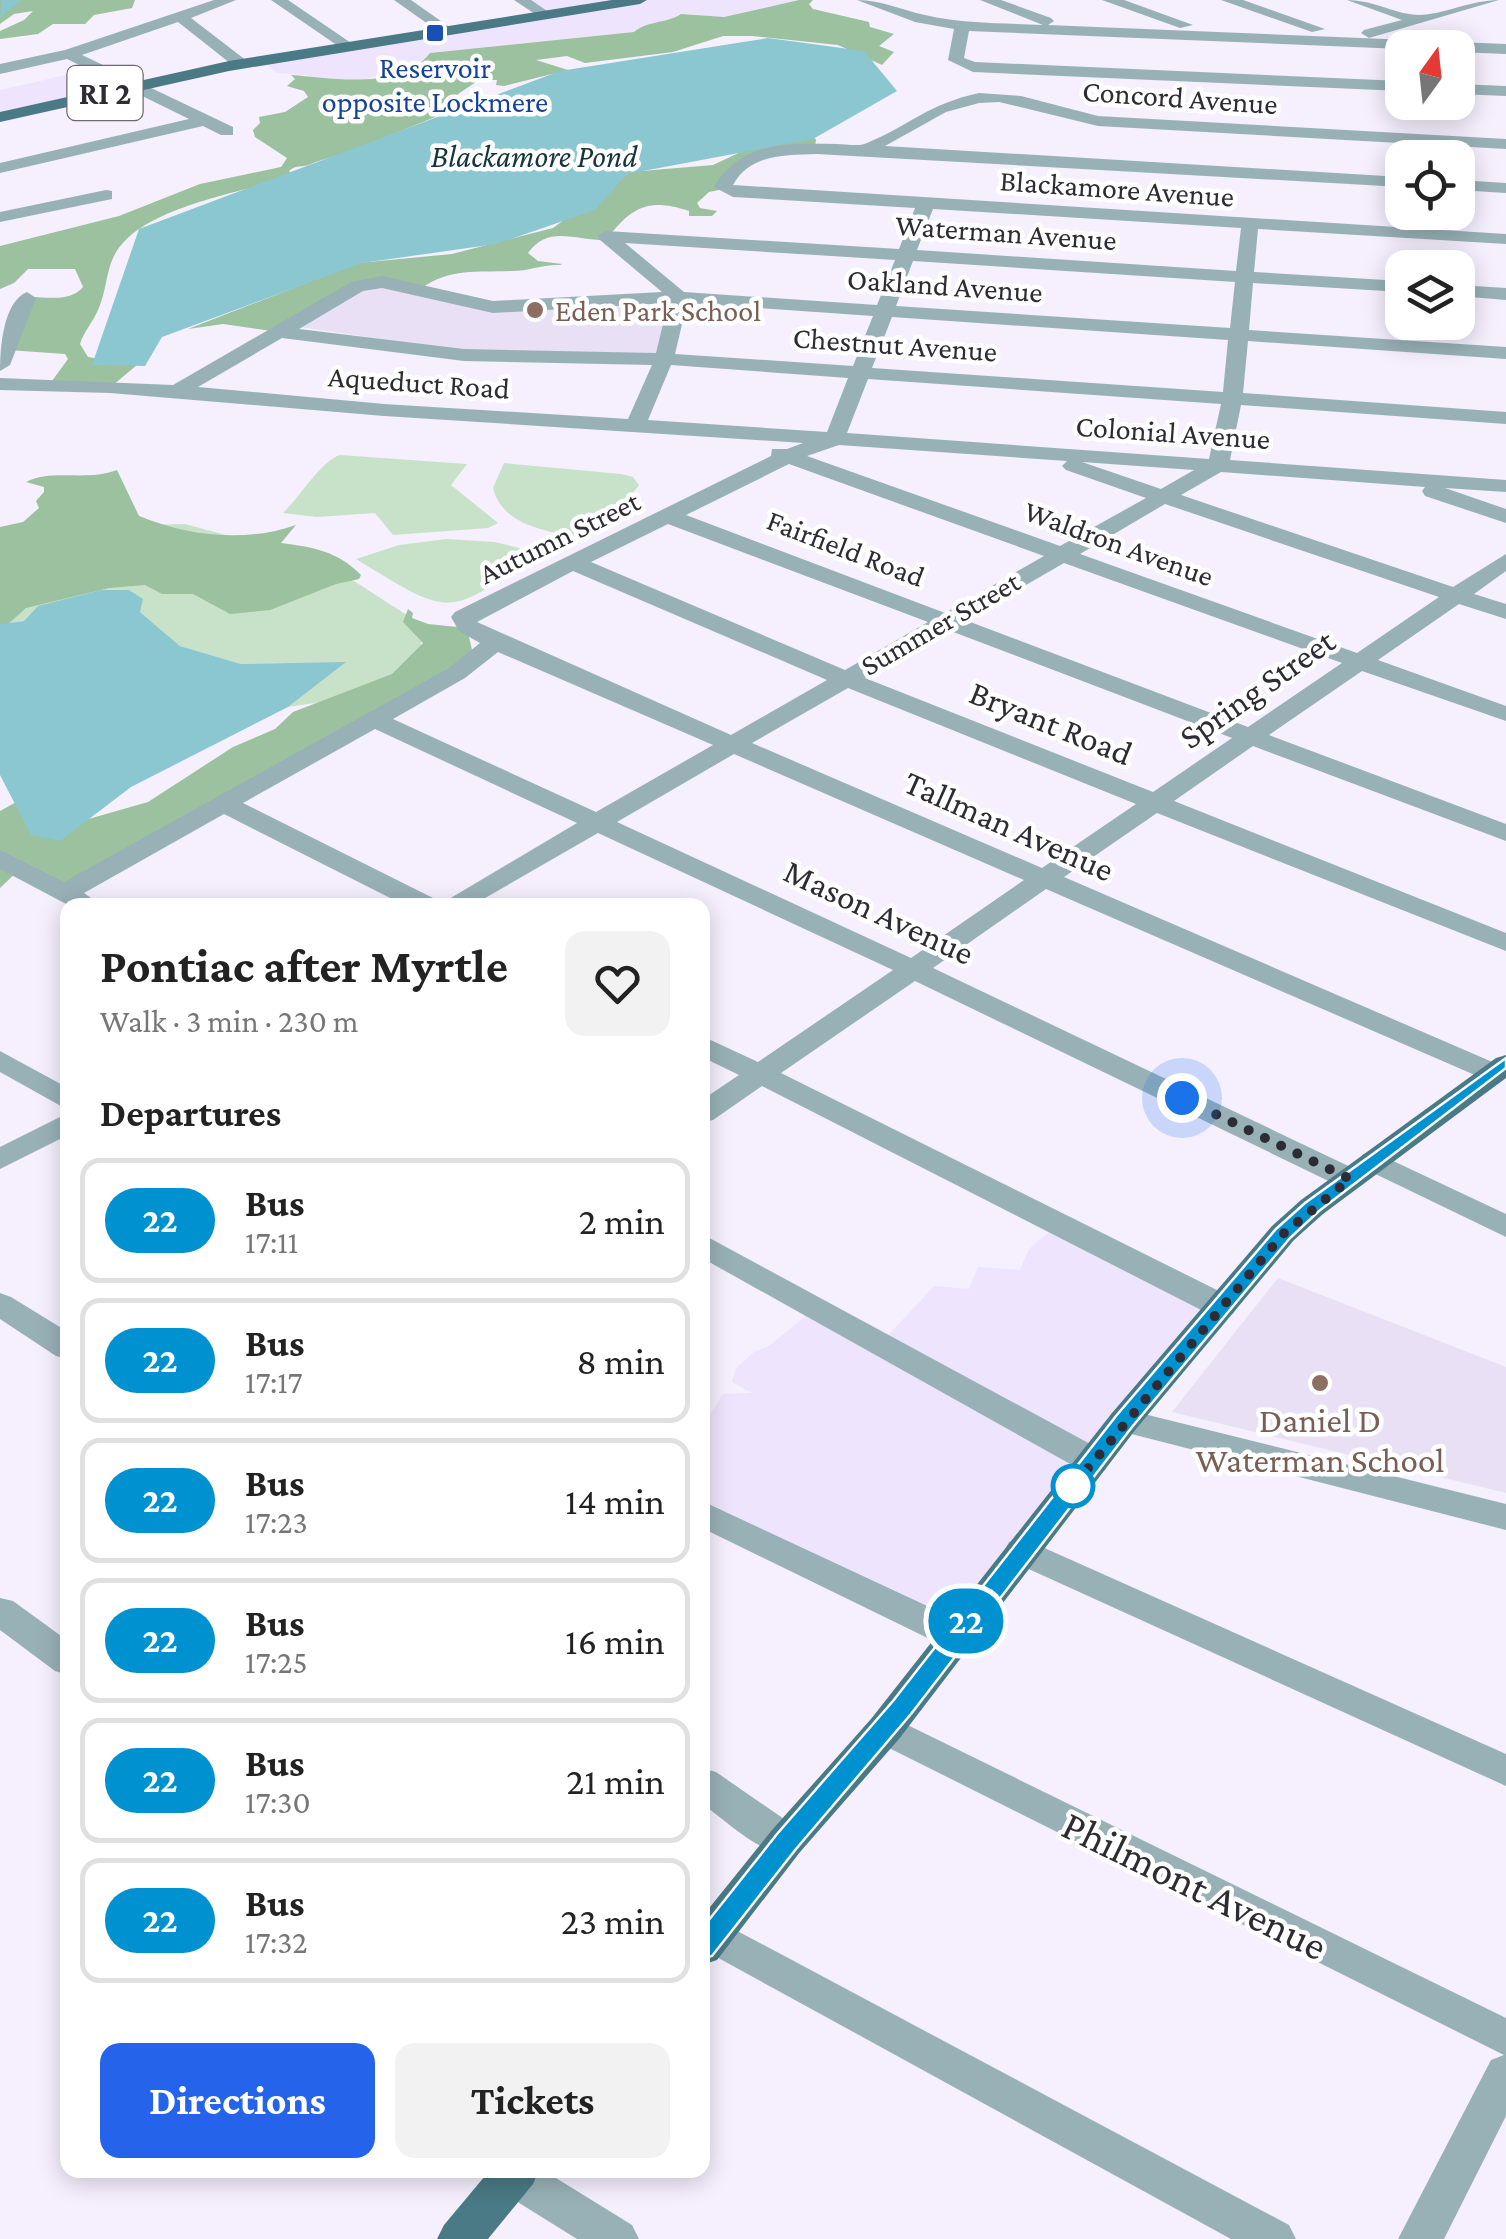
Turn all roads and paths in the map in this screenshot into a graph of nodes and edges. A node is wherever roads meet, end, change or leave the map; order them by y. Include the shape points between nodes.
1 (229, 0) edge
2 (278, 0) edge
3 (401, 0) edge
4 (522, 0) edge
5 (640, 0) edge
6 (864, 0) edge
7 (987, 0) edge
8 (1110, 0) edge
9 (1228, 0) edge
10 (1354, 0) edge
11 (1484, 1) edge
12 (546, 15) junction
13 (181, 17) junction
14 (1416, 20) junction
15 (962, 26) junction
16 (1072, 30) junction
17 (447, 31) junction
18 (1217, 36) junction
19 (349, 47) junction
20 (1506, 49) edge
21 (68, 54) junction
22 (1355, 62) junction
23 (241, 64) junction
24 (0, 69) edge
25 (1385, 77) edge
26 (136, 85) junction
27 (1475, 89) edge
28 (1506, 91) edge
29 (0, 116) edge
30 (206, 120) junction
31 (1260, 130) junction
32 (227, 131) dead end
33 (1506, 144) edge
34 (867, 150) junction
35 (0, 168) edge
36 (1256, 173) junction
37 (1385, 181) edge
38 (1475, 186) edge
39 (1506, 188) edge
40 (106, 194) dead end
41 (926, 204) junction
42 (0, 217) edge
43 (1250, 224) junction
44 (1506, 240) edge
45 (905, 256) junction
46 (1245, 277) junction
47 (1385, 286) edge
48 (1475, 291) edge
49 (1506, 294) edge
50 (27, 298) dead end
51 (680, 298) junction
52 (887, 311) junction
53 (8, 324) edge
54 (280, 332) junction
55 (1240, 335) junction
56 (1506, 352) edge
57 (664, 359) junction
58 (0, 366) edge
59 (864, 372) junction
60 (0, 384) edge
61 (178, 391) junction
62 (1232, 398) junction
63 (1506, 418) edge
64 (636, 424) junction
65 (712, 429) junction
66 (835, 438) junction
67 (1031, 452) junction
68 (788, 456) junction
69 (1218, 465) junction
70 (1392, 478) junction
71 (1506, 486) edge
72 (1162, 496) junction
73 (668, 516) junction
74 (1506, 516) edge
75 (1060, 554) junction
76 (1506, 561) edge
77 (573, 563) junction
78 (1457, 594) junction
79 (1506, 612) edge
80 (946, 621) junction
81 (496, 642) junction
82 (1360, 662) junction
83 (844, 678) junction
84 (1506, 714) edge
85 (374, 720) junction
86 (1251, 736) junction
87 (736, 743) junction
88 (223, 802) junction
89 (1155, 802) junction
90 (598, 823) junction
91 (1506, 833) edge
92 (6, 871) edge
93 (1042, 880) junction
94 (74, 898) edge
95 (78, 898) edge
96 (411, 898) edge
97 (465, 898) edge
98 (1506, 943) edge
99 (913, 969) junction
100 (710, 1049) edge
101 (0, 1060) edge
102 (1500, 1068) edge
103 (760, 1074) junction
104 (60, 1096) edge
105 (710, 1108) edge
106 (60, 1126) edge
107 (0, 1160) edge
108 (1362, 1170) junction
109 (1506, 1227) edge
110 (710, 1248) edge
111 (0, 1304) edge
112 (1221, 1306) junction
113 (60, 1343) edge
114 (1124, 1421) junction
115 (1093, 1461) junction
116 (710, 1517) edge
117 (1506, 1517) edge
118 (1022, 1551) junction
119 (0, 1611) edge
120 (955, 1635) junction
121 (60, 1655) edge
122 (884, 1729) junction
123 (1506, 1771) edge
124 (710, 1789) edge
125 (786, 1841) junction
126 (710, 1939) edge
127 (710, 1943) edge
128 (1506, 2038) edge
129 (1506, 2073) edge
130 (510, 2178) edge
131 (524, 2178) edge
132 (460, 2239) edge
133 (616, 2239) edge
134 (1273, 2239) edge
135 (1421, 2239) edge

1 - 13 street
2 - 19 street
3 - 17 street
4 - 12 street
5 - 12 main road, RI 2
6 - 15 street
7 - 16 street
8 - 18 street
9 - 22 street
10 - 14 street
11 - 14 street
12 - 17 main road, RI 2
13 - 21 street
13 - 23 street
14 - 22 street
15 - 16 street
15 - 22 street via 956,60 973,67
16 - 18 street
17 - 19 main road, RI 2
18 - 22 street
19 - 23 main road, RI 2
20 - 22 street
21 - 24 street
21 - 26 street
22 - 25 street
23 - 26 main road, RI 2
26 - 29 main road, RI 2
26 - 30 street
27 - 28 street
30 - 32 street
30 - 35 street
31 - 33 street, Concord Avenue
31 - 34 street, Concord Avenue via 1077,119 1016,100 975,98 946,106
31 - 36 street
34 - 36 street
34 - 41 street, Blackamore Avenue via 773,152 739,164 725,190
36 - 37 street
38 - 39 street
40 - 42 street
41 - 43 street, Blackamore Avenue
41 - 45 street
43 - 44 street, Blackamore Avenue
43 - 46 street
45 - 46 street, Waterman Avenue
45 - 51 street, Waterman Avenue via 606,236
45 - 52 street
46 - 47 street, Waterman Avenue
46 - 55 street
48 - 49 street
50 - 53 street
51 - 52 street, Oakland Avenue
51 - 54 street, Oakland Avenue via 493,307 382,282 358,286
51 - 57 street
52 - 55 street, Oakland Avenue
52 - 59 street
53 - 58 street
54 - 57 street, Chestnut Avenue via 464,355
54 - 61 street
55 - 56 street, Oakland Avenue
55 - 62 street
57 - 59 street, Chestnut Avenue
57 - 64 street
59 - 62 street, Chestnut Avenue
59 - 66 street
60 - 61 street, Aqueduct Road
61 - 64 street, Aqueduct Road via 355,409
62 - 63 street, Chestnut Avenue
62 - 69 street
64 - 65 street, Aqueduct Road
65 - 66 street, Aqueduct Road
65 - 68 street, Waldron Avenue
66 - 67 street, Colonial Avenue
66 - 68 street, Autumn Street
67 - 69 street, Colonial Avenue
67 - 72 street
68 - 73 street, Autumn Street
68 - 75 street, Waldron Avenue
69 - 70 street, Colonial Avenue
69 - 72 street, Summer Street
70 - 71 street, Colonial Avenue
70 - 74 street
72 - 75 street, Summer Street
72 - 78 street
73 - 77 street, Autumn Street
73 - 80 street, Fairfield Road
75 - 80 street, Summer Street
75 - 82 street, Waldron Avenue
76 - 78 street, Spring Street
77 - 81 street, Autumn Street via 464,618
77 - 83 street, Bryant Road
78 - 79 street
78 - 82 street, Spring Street
80 - 83 street, Summer Street
80 - 86 street, Fairfield Road
81 - 85 street, Autumn Street via 457,673
81 - 87 street, Tallman Avenue
82 - 84 street, Waldron Avenue
82 - 86 street, Spring Street
83 - 87 street, Summer Street
83 - 89 street, Bryant Road
85 - 88 street, Autumn Street
85 - 90 street, Mason Avenue
86 - 89 street, Spring Street
86 - 91 street, Fairfield Road
87 - 90 street, Summer Street
87 - 93 street, Tallman Avenue
88 - 95 street, Autumn Street
88 - 96 street
89 - 93 street, Spring Street
89 - 98 street, Bryant Road
90 - 97 street, Summer Street
90 - 99 street, Mason Avenue
92 - 94 street
93 - 99 street, Spring Street
93 - 102 street, Tallman Avenue
99 - 103 street, Spring Street
99 - 108 street, Mason Avenue
100 - 103 street
101 - 104 street
102 - 108 main road
103 - 105 street, Spring Street
103 - 112 street
106 - 107 street
108 - 109 street, Mason Avenue
108 - 112 main road via 1283,1234
110 - 115 street
111 - 113 street
112 - 114 main road
114 - 115 main road
114 - 117 street
115 - 118 main road
116 - 120 street
118 - 120 main road
118 - 123 street
119 - 121 street
120 - 122 main road
122 - 125 main road
122 - 128 street, Philmont Avenue
124 - 125 street
125 - 126 main road
127 - 134 street
129 - 135 street
130 - 132 main road
131 - 133 street

